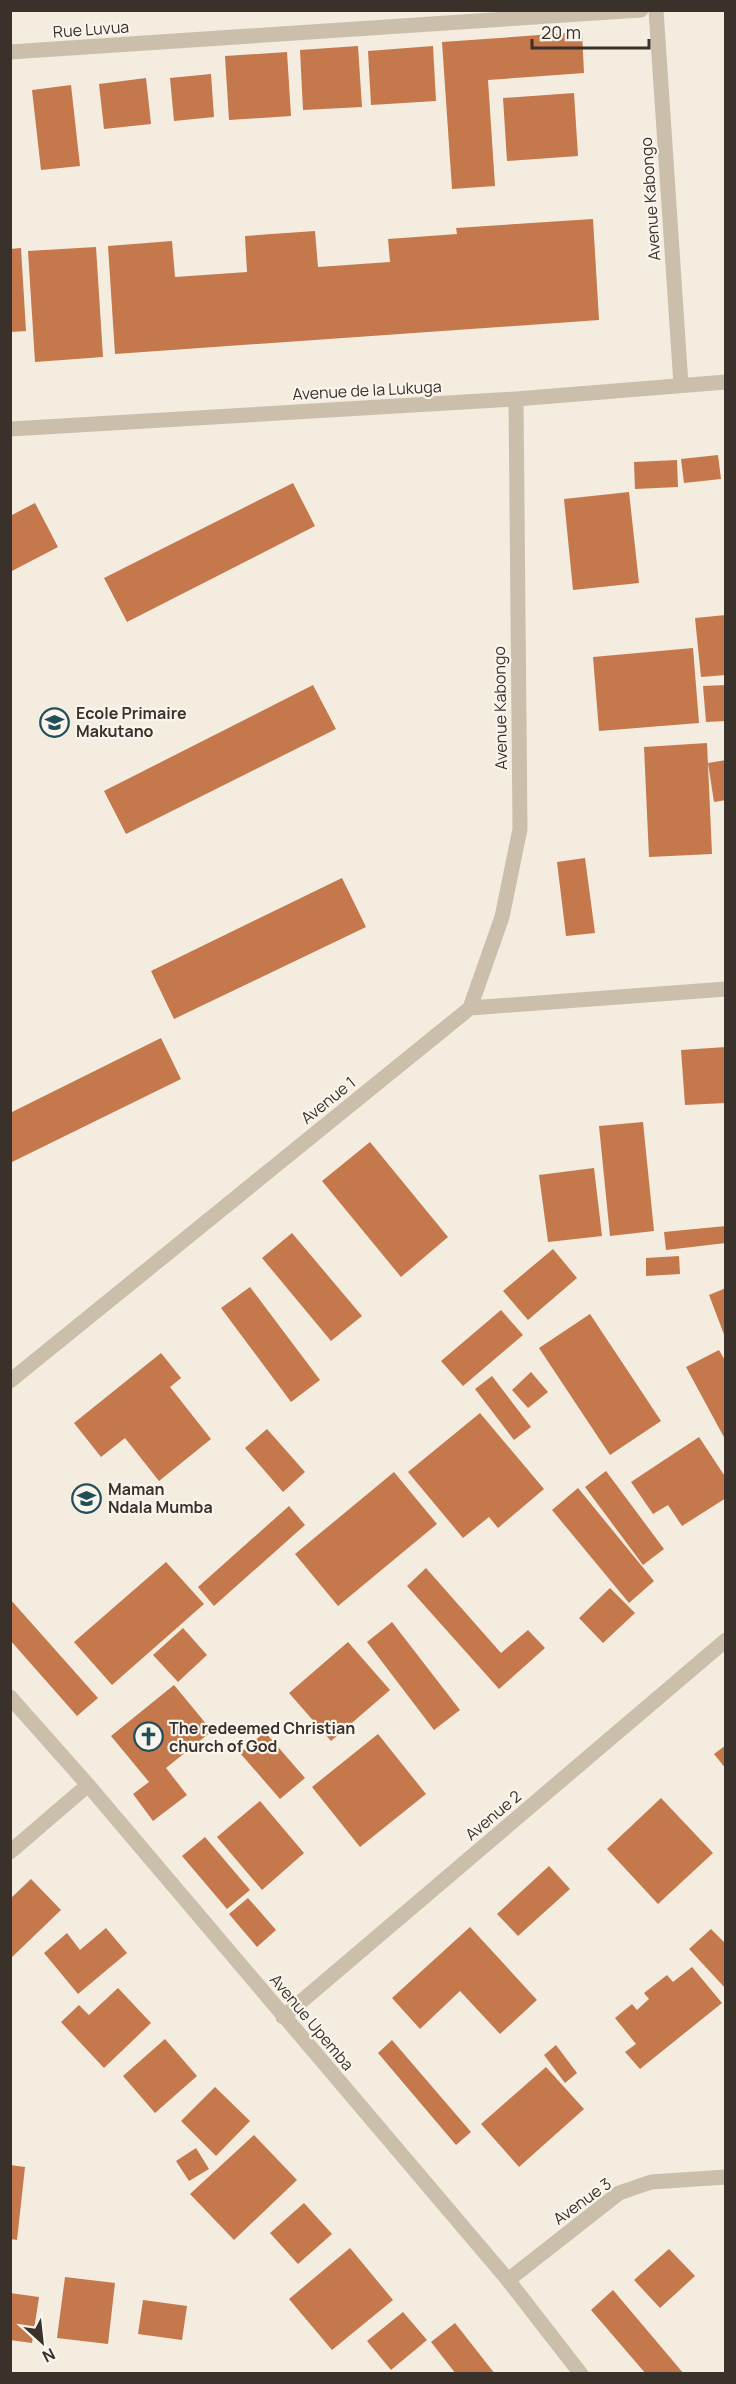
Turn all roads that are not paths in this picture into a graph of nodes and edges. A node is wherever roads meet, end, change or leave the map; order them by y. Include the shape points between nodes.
1 (641, 10) edge
2 (656, 10) edge
3 (10, 52) edge
4 (726, 382) edge
5 (681, 385) junction
6 (516, 399) junction
7 (10, 429) edge
8 (726, 989) edge
9 (470, 1008) junction
10 (10, 1381) edge
11 (726, 1640) edge
12 (10, 1697) edge
13 (88, 1785) junction
14 (10, 1852) edge
15 (283, 2017) junction
16 (726, 2177) edge
17 (508, 2280) junction
18 (581, 2373) edge

1 - 3 street, Rue Luvua
2 - 5 street, Avenue Kabongo
4 - 5 street, Avenue de la Lukuga
5 - 6 street, Avenue de la Lukuga
6 - 7 street, Avenue de la Lukuga
6 - 9 street, Avenue Kabongo via 520,830 502,916
8 - 9 street
9 - 10 street, Avenue 1
11 - 15 street, Avenue 2
12 - 13 street, Avenue Upemba
13 - 14 street
13 - 15 street, Avenue Upemba
15 - 17 street, Avenue Upemba
16 - 17 street, Avenue 3 via 651,2182 619,2193
17 - 18 street, Avenue Upemba

